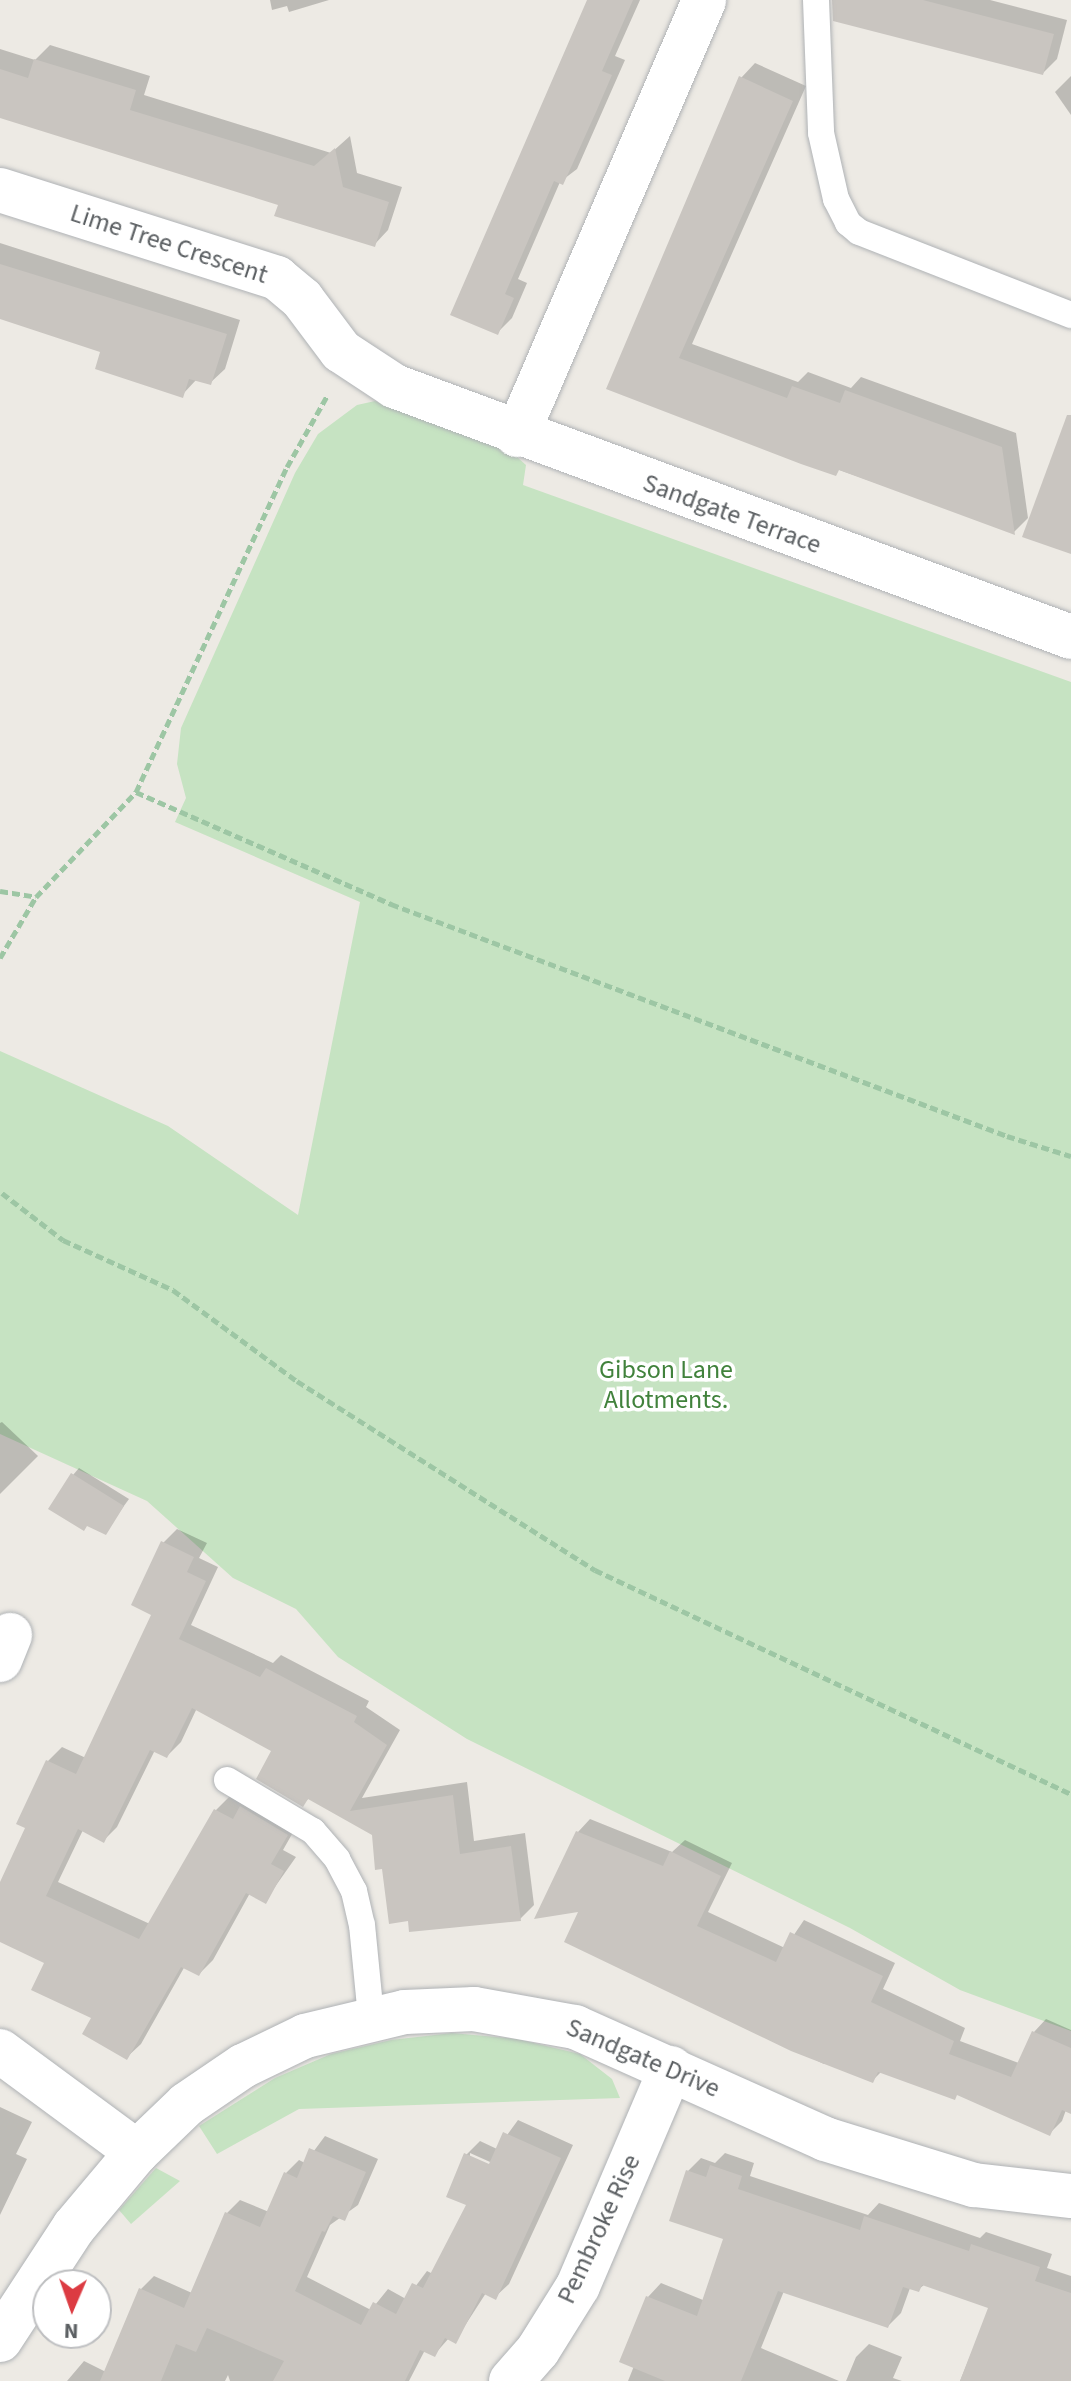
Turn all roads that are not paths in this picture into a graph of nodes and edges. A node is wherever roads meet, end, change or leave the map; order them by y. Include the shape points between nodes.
1 (704, 0) edge
2 (816, 0) edge
3 (0, 190) edge
4 (1071, 315) edge
5 (394, 386) joint
6 (517, 435) junction
7 (1071, 637) edge
8 (227, 1780) dead end
9 (371, 2017) junction
10 (0, 2051) edge
11 (671, 2068) junction
12 (137, 2152) junction
13 (1071, 2196) edge
14 (0, 2340) edge
15 (511, 2381) edge

1 - 6 street
2 - 4 lane via 821,133 836,199 848,223 859,232
3 - 5 street, Lime Tree Crescent via 277,278 302,299 349,357
5 - 6 street, Sandgate Terrace
6 - 7 street, Sandgate Terrace
8 - 9 lane via 313,1831 337,1859 354,1891 362,1925
9 - 11 street, Sandgate Drive via 474,2009 542,2018
9 - 12 street, Sandgate Drive via 305,2036 243,2066 187,2104
10 - 12 street
11 - 13 street, Sandgate Drive via 825,2139 974,2185
11 - 15 street, Pembroke Rise via 578,2286 538,2350
12 - 14 street, Sandgate Drive via 74,2227

